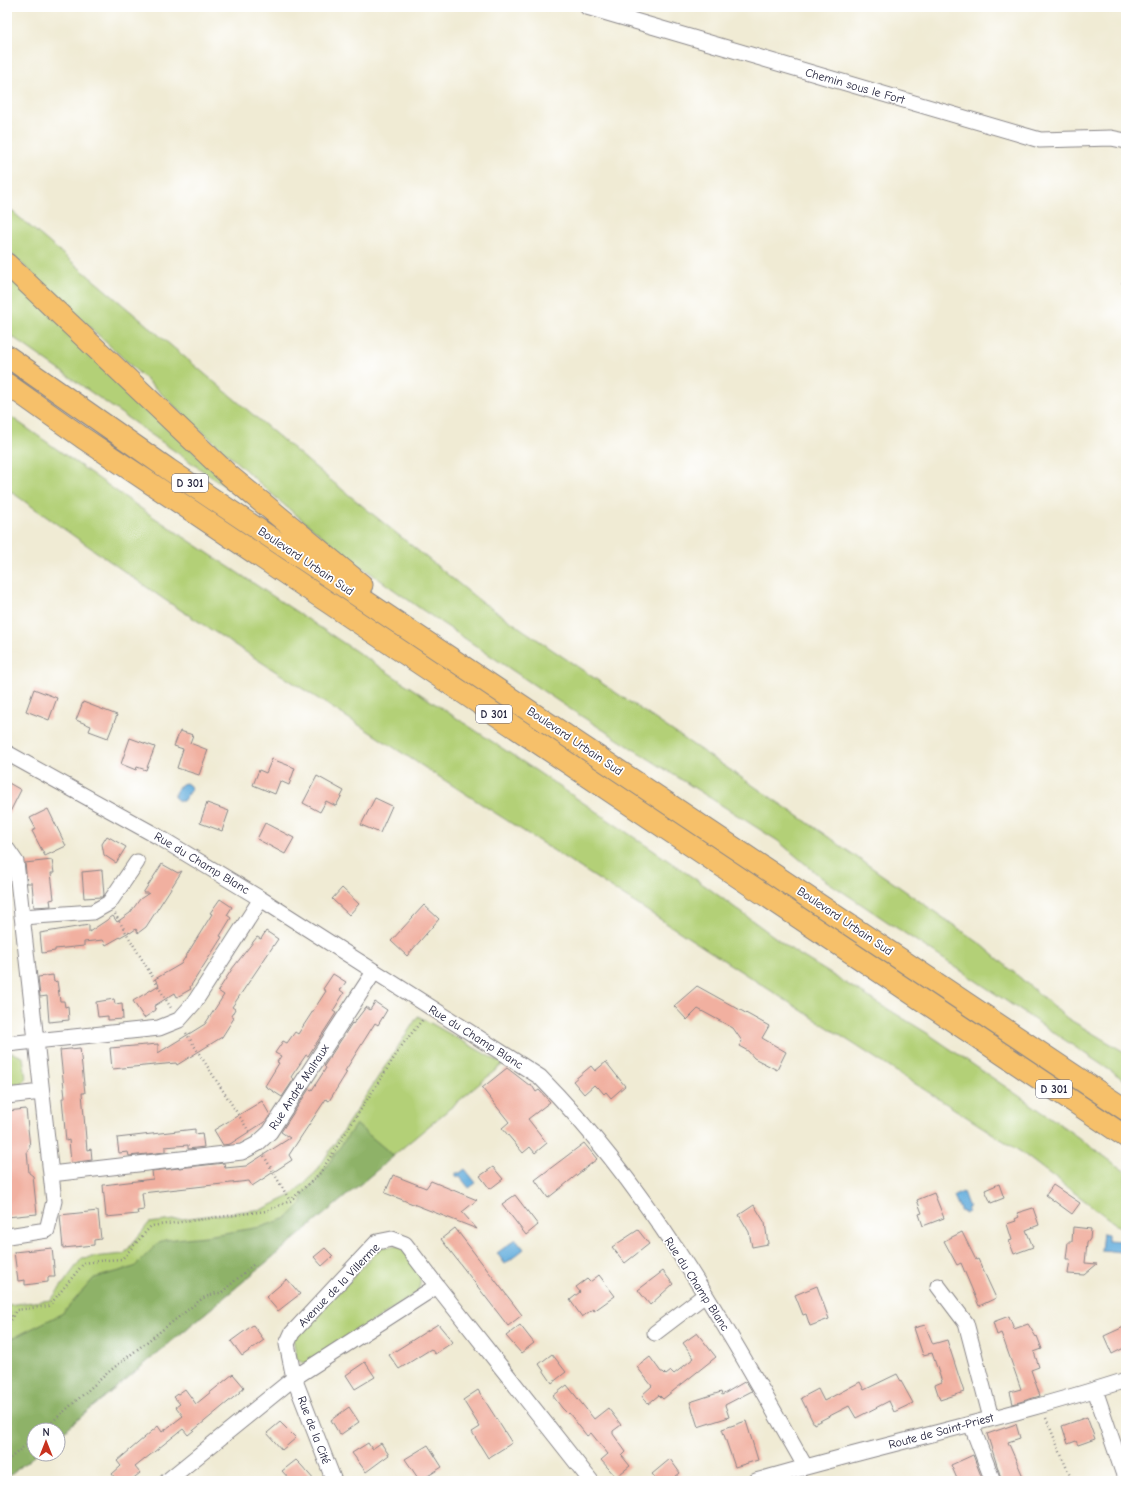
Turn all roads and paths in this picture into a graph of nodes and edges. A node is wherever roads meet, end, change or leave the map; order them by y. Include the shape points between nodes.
1 (587, 7) edge
2 (1126, 141) edge
3 (7, 264) edge
4 (1122, 282) dead end
5 (1126, 286) edge
6 (7, 356) edge
7 (7, 384) edge
8 (376, 608) junction
9 (7, 753) edge
10 (7, 849) edge
11 (137, 862) dead end
12 (261, 899) junction
13 (109, 903) junction
14 (22, 917) junction
15 (374, 972) junction
16 (432, 1009) junction
17 (179, 1020) junction
18 (35, 1041) junction
19 (7, 1044) edge
20 (41, 1092) junction
21 (7, 1096) edge
22 (1126, 1110) edge
23 (1126, 1137) edge
24 (256, 1144) junction
25 (51, 1174) junction
26 (290, 1201) junction
27 (8, 1236) edge
28 (255, 1263) dead end
29 (437, 1286) junction
30 (938, 1286) dead end
31 (705, 1295) junction
32 (7, 1300) edge
33 (11, 1319) junction
34 (7, 1327) edge
35 (655, 1333) dead end
36 (294, 1378) junction
37 (1126, 1380) edge
38 (1095, 1390) junction
39 (1042, 1406) junction
40 (991, 1418) junction
41 (52, 1422) edge
42 (971, 1424) junction
43 (26, 1445) edge
44 (7, 1461) edge
45 (805, 1466) junction
46 (760, 1480) edge
47 (166, 1481) edge
48 (334, 1481) edge
49 (591, 1481) edge
50 (993, 1481) edge
51 (1072, 1481) edge
52 (1126, 1481) edge

1 - 2 street, Chemin sous le Fort via 1040,140 1111,138
3 - 8 highway via 230,476 361,583
4 - 5 path
6 - 8 highway, Boulevard Urbain Sud / D 301 via 168,469
7 - 23 highway, Boulevard Urbain Sud / D 301 via 89,442
8 - 22 highway, Boulevard Urbain Sud / D 301
9 - 12 street, Rue du Champ Blanc via 157,836
10 - 14 street via 16,862
11 - 13 street
12 - 15 street, Rue du Champ Blanc
12 - 17 street via 194,1003
13 - 14 street via 93,912
13 - 17 path
14 - 18 street
15 - 16 street, Rue du Champ Blanc
15 - 24 street, Rue André Malraux via 270,1132
16 - 26 path via 404,1044 320,1173
16 - 31 street, Rue du Champ Blanc via 540,1077 575,1113 642,1197
17 - 18 street via 158,1028
17 - 24 path
18 - 19 street
18 - 20 street
20 - 21 street
20 - 25 street
24 - 25 street, Rue André Malraux via 242,1152
24 - 26 path
25 - 27 street via 54,1201 47,1230
26 - 33 path via 266,1211 151,1226 122,1259 84,1264 49,1306 16,1310
28 - 41 path via 221,1292 202,1298 111,1370
29 - 36 street
29 - 36 street, Avenue de la Villerme via 405,1244 392,1238 377,1242 292,1333 287,1344
29 - 49 street, Avenue de la Villerme
30 - 40 street via 966,1323
31 - 35 street
31 - 45 street, Rue du Champ Blanc via 744,1356
32 - 33 path
33 - 34 path
36 - 47 street
36 - 48 street, Rue de la Cité
37 - 38 street, Route de Saint-Priest
38 - 39 street, Route de Saint-Priest
38 - 52 street
39 - 40 street, Route de Saint-Priest
39 - 51 path
40 - 42 street, Route de Saint-Priest
42 - 45 street, Route de Saint-Priest
42 - 50 street
43 - 44 path
45 - 46 street, Route de Saint-Priest

